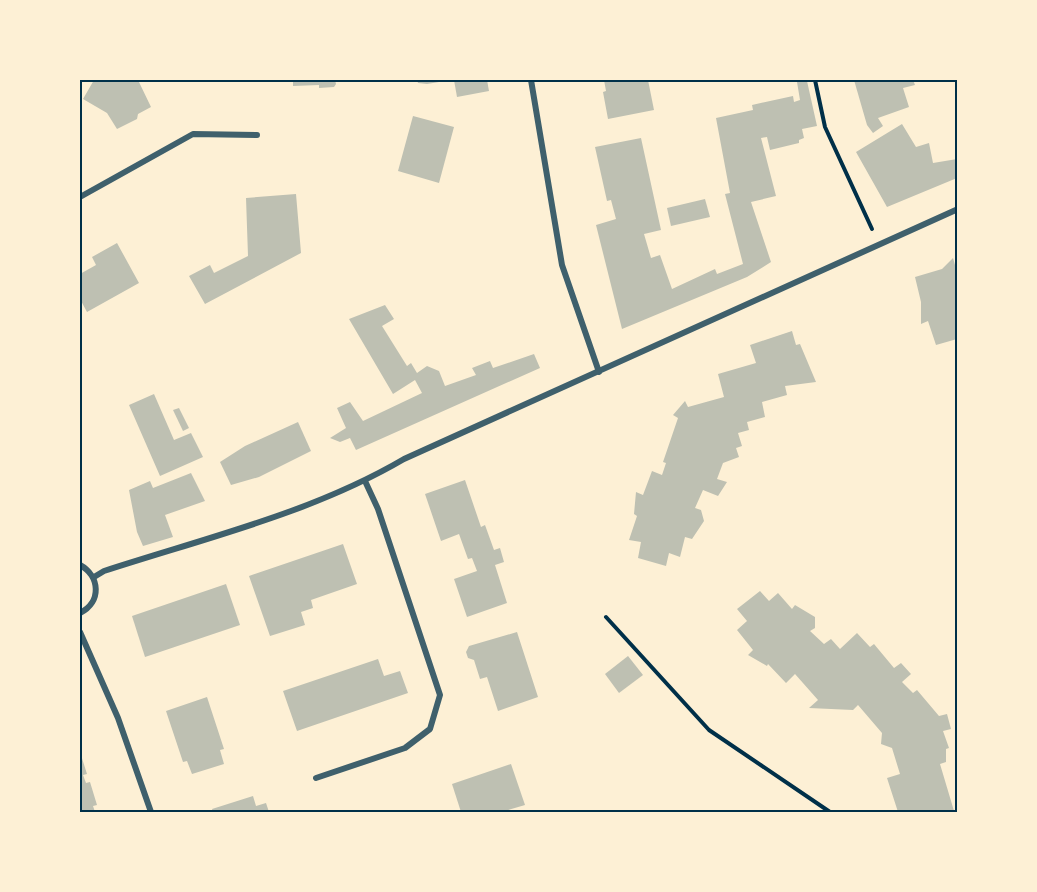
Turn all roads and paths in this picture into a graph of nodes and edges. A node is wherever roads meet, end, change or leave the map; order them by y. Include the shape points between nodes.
1 (531, 80) edge
2 (815, 80) edge
3 (257, 135) dead end
4 (80, 197) edge
5 (957, 209) edge
6 (879, 244) junction
7 (599, 372) junction
8 (365, 481) junction
9 (80, 565) edge
10 (94, 577) junction
11 (80, 613) edge
12 (606, 617) dead end
13 (80, 632) edge
14 (315, 778) dead end
15 (151, 813) edge
16 (830, 813) edge

1 - 7 street via 562,265
2 - 6 path via 825,127
3 - 4 street via 193,135
5 - 6 street
6 - 7 street
7 - 8 street via 404,459
8 - 10 street
8 - 14 street via 378,509 440,695 430,729 405,748
9 - 10 street
10 - 11 street via 94,599
12 - 16 path via 709,730
13 - 15 street via 118,718

